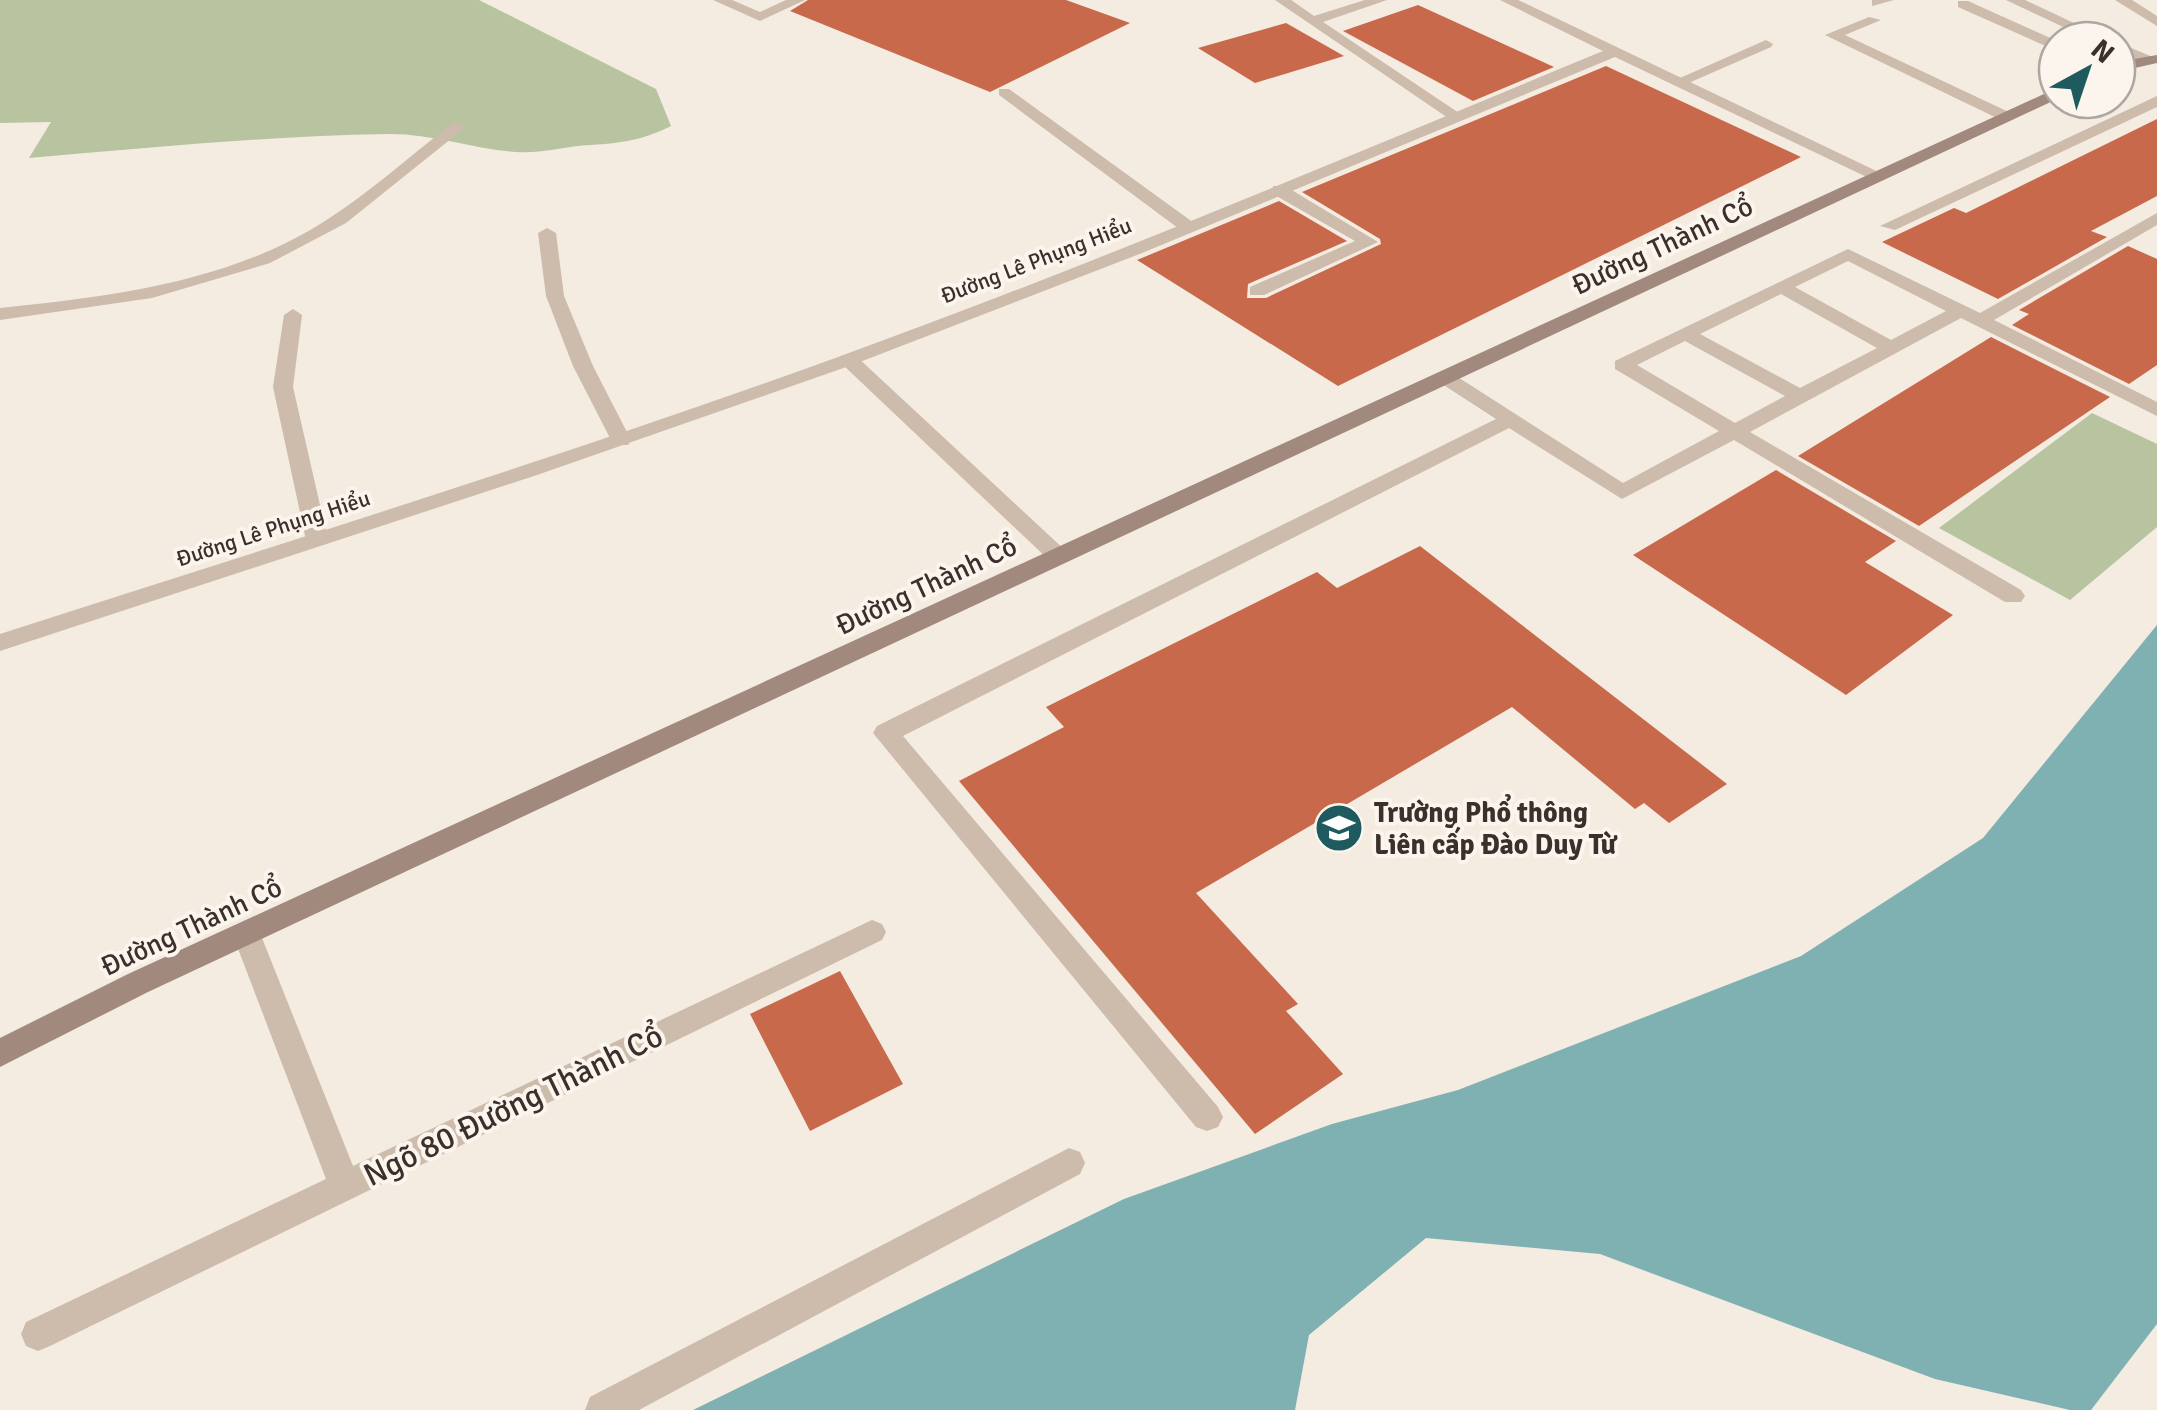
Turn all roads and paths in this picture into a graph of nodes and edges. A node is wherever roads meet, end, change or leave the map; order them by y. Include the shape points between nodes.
1 (720, 0) edge
2 (798, 0) edge
3 (1282, 0) edge
4 (1380, 0) edge
5 (1507, 0) edge
6 (2014, 0) edge
7 (2122, 0) edge
8 (1963, 4) dead end
9 (1874, 20) dead end
10 (2058, 20) edge
11 (1312, 21) junction
12 (2157, 22) edge
13 (2037, 38) edge
14 (1766, 44) dead end
15 (1615, 51) junction
16 (1679, 82) junction
17 (1004, 92) dead end
18 (2157, 100) edge
19 (2037, 103) edge
20 (1457, 116) junction
21 (2007, 117) junction
22 (458, 126) dead end
23 (1880, 178) junction
24 (1279, 190) junction
25 (2157, 218) edge
26 (1889, 226) dead end
27 (1188, 227) junction
28 (548, 233) dead end
29 (1780, 288) junction
30 (1257, 291) dead end
31 (0, 314) edge
32 (293, 315) dead end
33 (1970, 316) junction
34 (1686, 334) junction
35 (1890, 347) junction
36 (849, 360) junction
37 (1446, 378) junction
38 (1800, 396) junction
39 (2157, 410) edge
40 (1510, 420) junction
41 (1734, 432) junction
42 (621, 440) junction
43 (316, 540) junction
44 (1059, 557) junction
45 (2013, 596) dead end
46 (0, 643) edge
47 (872, 932) dead end
48 (246, 933) junction
49 (0, 1053) edge
50 (1207, 1117) dead end
51 (1070, 1164) dead end
52 (345, 1186) junction
53 (38, 1334) dead end
54 (604, 1410) edge

1 - 2 street via 760,16
3 - 11 street
4 - 11 street
5 - 15 street
6 - 10 street
7 - 12 street
8 - 13 street
9 - 21 street via 1832,35
11 - 20 street
14 - 16 street
15 - 16 street
15 - 20 street, Đường Lê Phụng Hiểu
16 - 23 street
17 - 27 street
18 - 26 street
19 - 21 main road
20 - 24 street, Đường Lê Phụng Hiểu
21 - 23 main road
22 - 31 street via 345,213 277,253 116,298
23 - 37 main road, Đường Thành Cổ
24 - 27 street, Đường Lê Phụng Hiểu
24 - 30 street via 1369,242
25 - 33 street
27 - 36 street, Đường Lê Phụng Hiểu
28 - 42 street via 555,296
29 - 33 street via 1848,254
29 - 34 street
29 - 35 street
32 - 43 street via 283,387
33 - 35 street
33 - 39 street
34 - 38 street
34 - 41 street via 1622,365
35 - 38 street
36 - 42 street, Đường Lê Phụng Hiểu
36 - 44 street
37 - 40 street
37 - 44 main road, Đường Thành Cổ
38 - 41 street
40 - 41 street via 1622,492
40 - 50 street via 886,733
41 - 45 street
42 - 43 street, Đường Lê Phụng Hiểu
43 - 46 street, Đường Lê Phụng Hiểu
44 - 48 main road, Đường Thành Cổ
47 - 52 street, Ngõ 80 Đường Thành Cổ
48 - 49 main road, Đường Thành Cổ
48 - 52 street, Ngõ 80 Đường Thành Cổ
51 - 54 street
52 - 53 street

